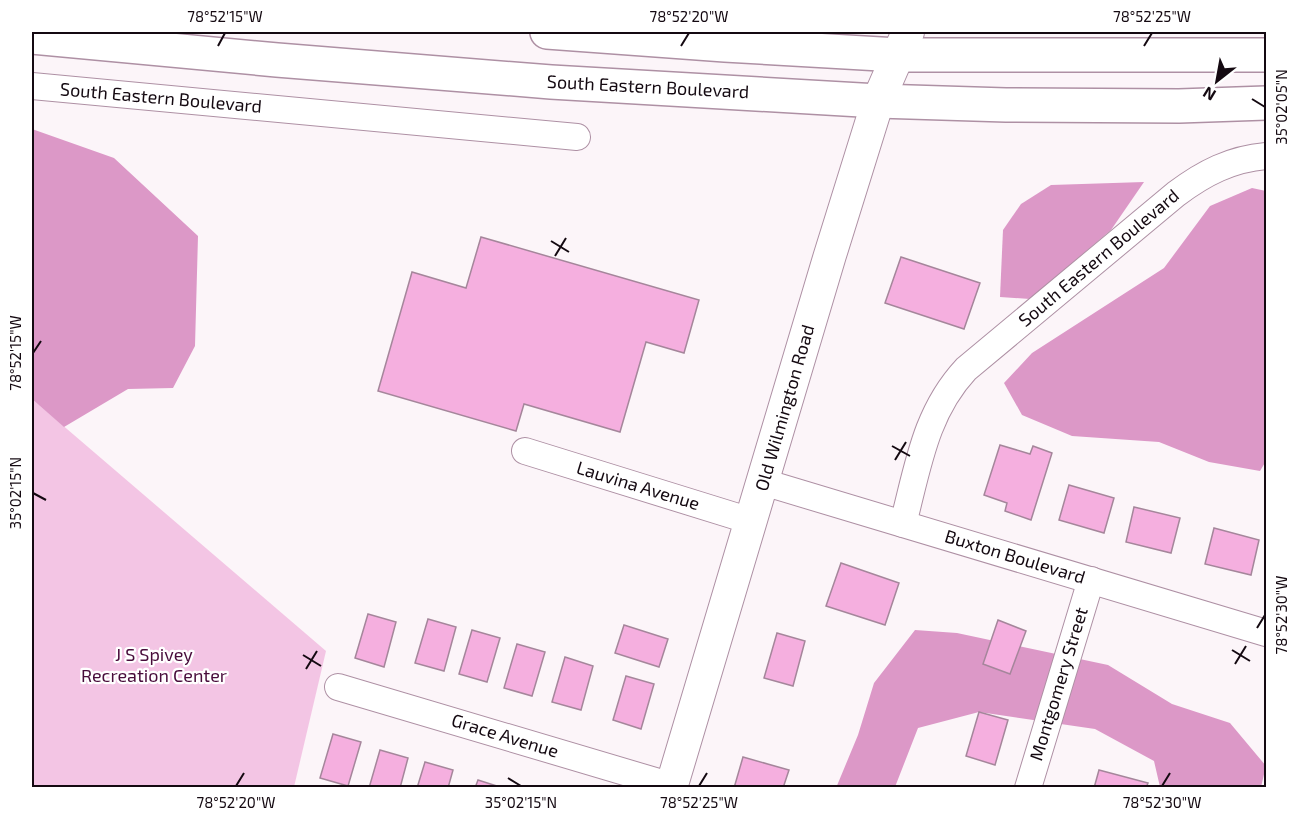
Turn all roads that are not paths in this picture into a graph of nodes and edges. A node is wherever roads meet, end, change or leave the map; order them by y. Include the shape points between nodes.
1 (547, 32) edge
2 (32, 37) edge
3 (903, 43) edge
4 (1266, 55) edge
5 (32, 86) edge
6 (878, 101) junction
7 (1266, 103) edge
8 (577, 137) dead end
9 (1266, 156) edge
10 (525, 451) dead end
11 (763, 482) junction
12 (751, 521) junction
13 (903, 524) junction
14 (1091, 580) junction
15 (1266, 633) edge
16 (338, 687) dead end
17 (671, 787) edge
18 (1028, 788) edge

1 - 3 highway via 725,45
2 - 6 highway, South Eastern Boulevard via 551,82
3 - 4 highway
3 - 6 main road, Old Wilmington Road
5 - 8 street, South Eastern Boulevard
6 - 7 highway, South Eastern Boulevard via 1168,106
6 - 11 main road, Old Wilmington Road
9 - 13 street, South Eastern Boulevard via 1239,160 1198,177 966,369 936,412
10 - 12 street, Lauvina Avenue
11 - 12 main road, Old Wilmington Road
11 - 13 street, Buxton Boulevard
12 - 17 main road, Old Wilmington Road
13 - 14 street, Buxton Boulevard
14 - 15 street, Buxton Boulevard
14 - 18 street, Montgomery Street
16 - 17 street, Grace Avenue

